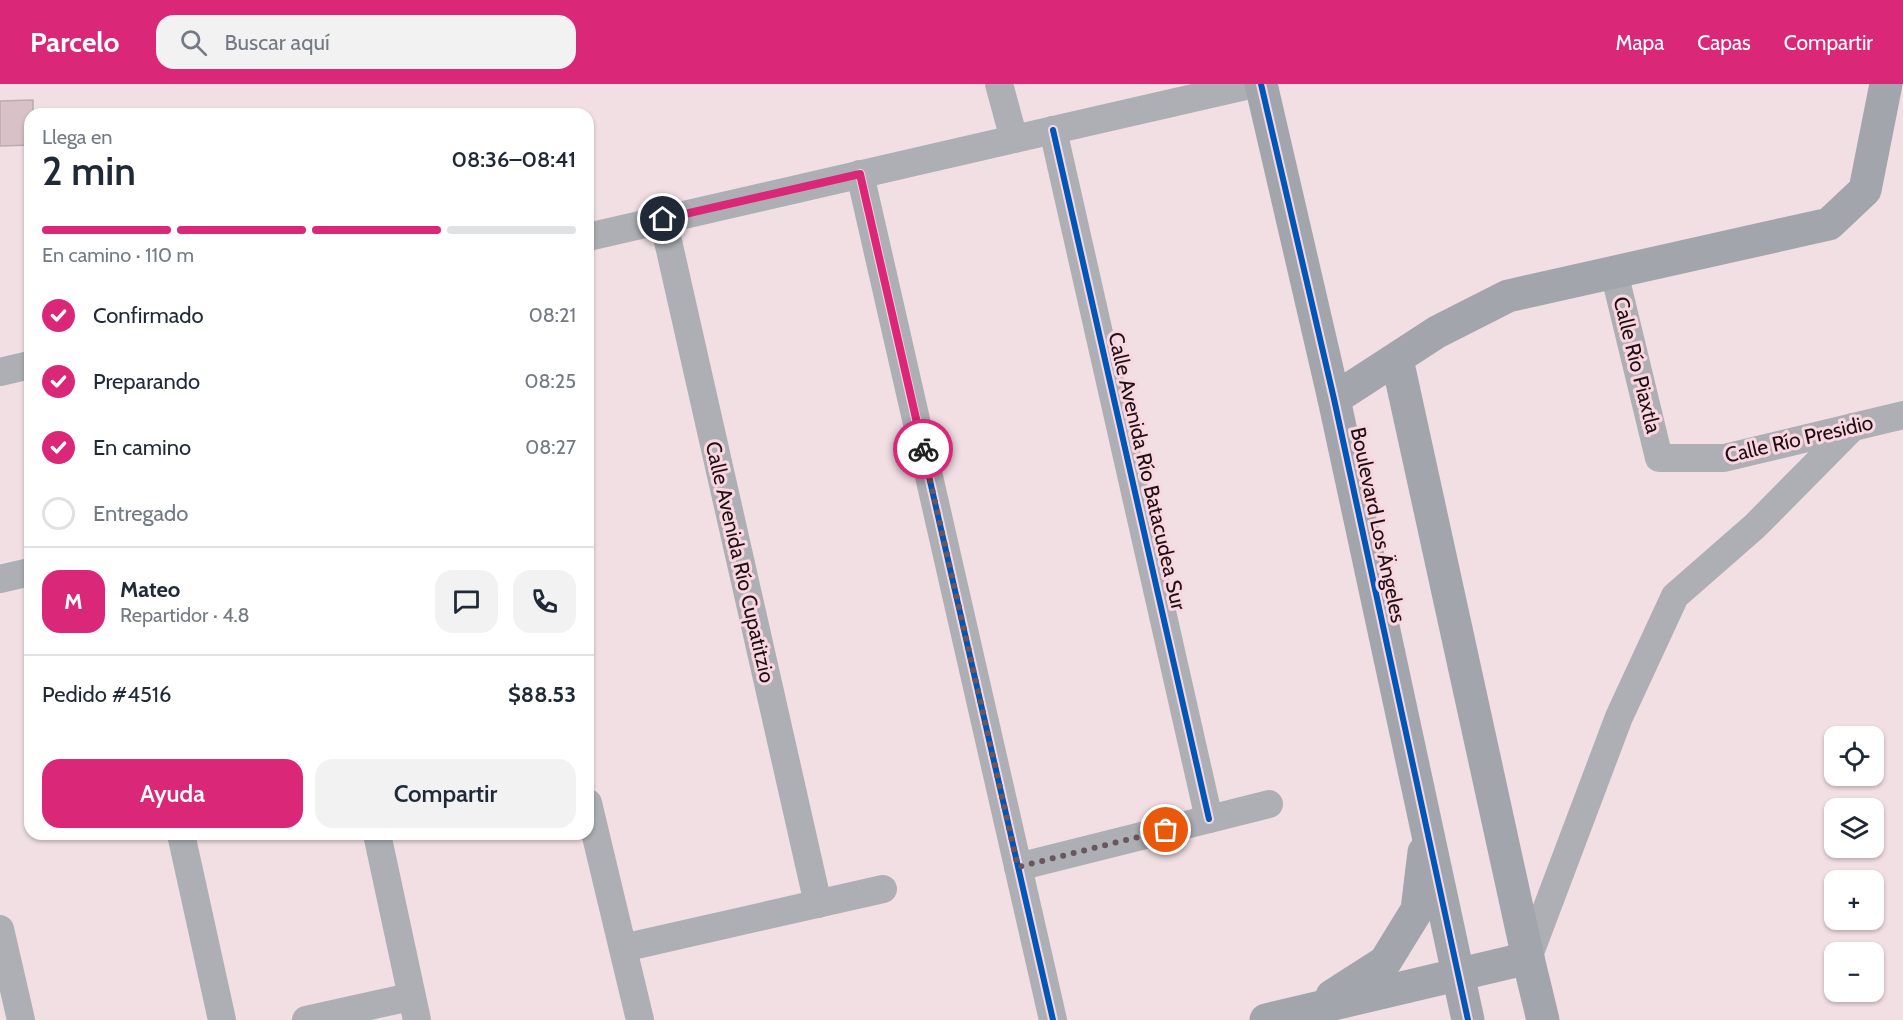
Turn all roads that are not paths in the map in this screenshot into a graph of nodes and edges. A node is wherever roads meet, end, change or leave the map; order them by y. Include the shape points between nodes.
1 (999, 84) edge
2 (1254, 84) edge
3 (1260, 84) edge
4 (1886, 84) edge
5 (1053, 130) junction
6 (1014, 139) junction
7 (860, 174) junction
8 (663, 219) junction
9 (594, 236) edge
10 (1614, 272) junction
11 (1396, 359) junction
12 (24, 366) edge
13 (0, 372) edge
14 (1334, 399) junction
15 (1903, 415) edge
16 (1853, 427) junction
17 (1659, 458) joint
18 (24, 573) edge
19 (0, 579) edge
20 (1269, 804) dead end
21 (1209, 819) junction
22 (594, 828) edge
23 (1427, 830) junction
24 (182, 840) edge
25 (378, 840) edge
26 (1018, 867) junction
27 (883, 889) dead end
28 (818, 904) junction
29 (0, 929) edge
30 (623, 948) junction
31 (1528, 958) junction
32 (1459, 975) junction
33 (413, 1009) edge
34 (1311, 1009) junction
35 (21, 1020) edge
36 (222, 1020) edge
37 (306, 1020) edge
38 (640, 1020) edge
39 (1053, 1020) edge
40 (1266, 1020) edge
41 (1468, 1020) edge
42 (1542, 1020) edge

1 - 6 street
2 - 5 street
3 - 14 street, Boulevard Los Ängeles
4 - 10 street via 1865,190 1829,224
5 - 6 street
5 - 21 street, Calle Avenida Río Batacudea Sur
6 - 7 street
7 - 8 street
7 - 26 street
8 - 9 street
8 - 28 street, Calle Avenida Río Cupatitzio
10 - 11 street via 1509,296 1437,332
10 - 17 street, Calle Río Piaxtla
11 - 14 street
11 - 31 street
12 - 13 street
14 - 23 street, Boulevard Los Ängeles
15 - 16 street, Calle Río Presidio
16 - 17 street, Calle Río Presidio via 1724,458
16 - 31 street via 1755,526 1675,596 1619,717
18 - 19 street
20 - 21 street
21 - 26 street
22 - 30 street
23 - 32 street, Boulevard Los Ängeles
23 - 34 street via 1417,910 1385,962
24 - 36 street
25 - 33 street
26 - 39 street
27 - 28 street
28 - 30 street
29 - 35 street
30 - 38 street
31 - 32 street
31 - 42 street
32 - 34 street
32 - 41 street, Boulevard Los Ängeles
33 - 37 street
34 - 40 street

